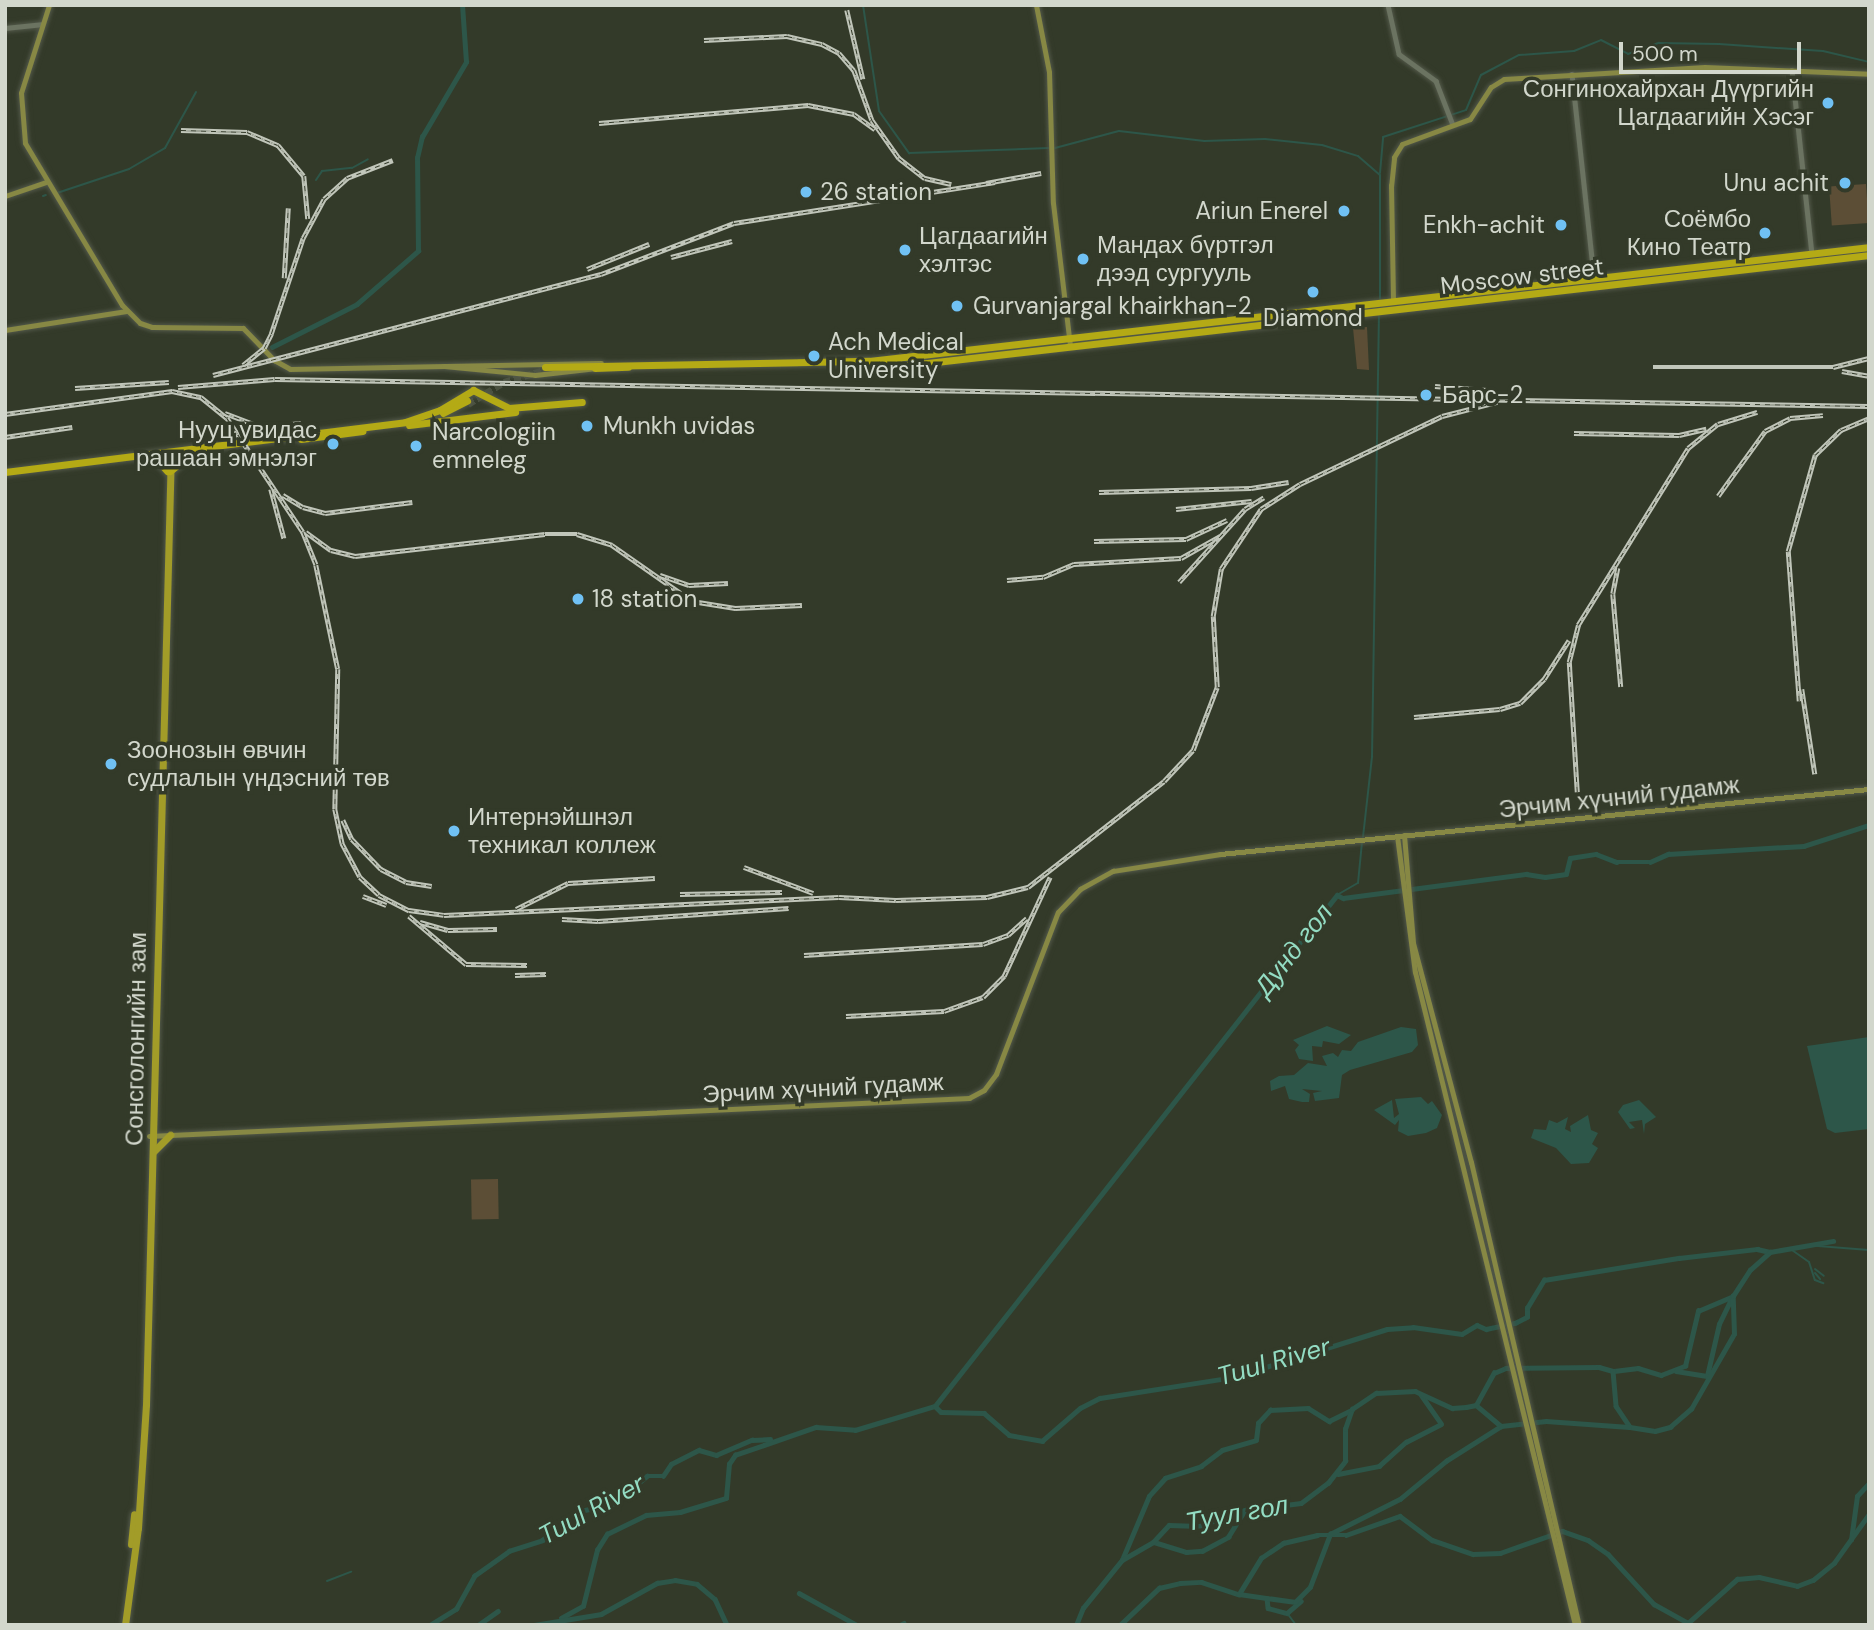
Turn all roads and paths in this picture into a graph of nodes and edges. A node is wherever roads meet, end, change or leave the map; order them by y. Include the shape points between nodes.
1 (49, 5) edge
2 (1036, 5) edge
3 (1388, 5) edge
4 (41, 24) junction
5 (5, 28) edge
6 (1792, 69) junction
7 (1572, 74) junction
8 (1869, 74) edge
9 (1452, 122) junction
10 (46, 182) junction
11 (5, 196) edge
12 (1869, 247) edge
13 (1812, 253) junction
14 (1869, 255) edge
15 (1700, 270) junction
16 (1594, 278) junction
17 (1545, 288) junction
18 (1390, 305) junction
19 (127, 311) junction
20 (5, 330) edge
21 (1068, 342) junction
22 (474, 362) junction
23 (484, 362) junction
24 (441, 365) junction
25 (603, 365) junction
26 (546, 368) tunnel mouth
27 (472, 371) junction
28 (483, 373) junction
29 (468, 402) tunnel mouth
30 (424, 420) junction
31 (191, 454) junction
32 (169, 455) junction
33 (145, 459) junction
34 (169, 471) junction
35 (5, 474) edge
36 (1869, 789) edge
37 (1401, 836) junction
38 (1405, 898) junction
39 (153, 1120) junction
40 (170, 1135) junction
41 (151, 1136) junction
42 (153, 1154) junction
43 (1471, 1162) junction
44 (1463, 1164) junction
45 (1475, 1179) junction
46 (1468, 1182) junction
47 (1502, 1311) junction
48 (123, 1625) edge
49 (1577, 1625) edge

1 - 4 main road
2 - 21 main road via 1049,72 1056,229
3 - 9 street via 1402,60 1436,81
4 - 5 street
4 - 10 main road via 22,86 20,118 25,144
6 - 7 main road
6 - 8 main road
6 - 13 street
7 - 9 main road via 1504,79 1491,87 1471,119
7 - 16 street
9 - 18 main road via 1402,144 1394,157
10 - 11 main road
10 - 19 main road
12 - 13 highway
13 - 15 highway
14 - 15 highway, Moscow street
15 - 16 highway
15 - 17 highway, Moscow street
16 - 17 highway
17 - 18 highway, Moscow street
18 - 21 highway, Moscow street
19 - 20 main road
19 - 24 main road via 152,327 243,328 274,360 290,369
21 - 25 highway, Moscow street via 900,362
22 - 23 main road
22 - 24 main road
22 - 27 main road
23 - 25 main road
23 - 28 main road via 480,367
24 - 27 main road
25 - 26 highway, Moscow street
25 - 28 main road via 564,375
27 - 28 main road
29 - 30 highway
30 - 30 highway via 579,401 509,408 485,392 473,390
30 - 31 highway
30 - 32 highway
31 - 32 highway
31 - 34 highway
32 - 33 highway
32 - 34 main road, Сонсголонгийн зам
32 - 35 highway
33 - 34 highway
33 - 35 highway
34 - 39 main road, Сонсголонгийн зам
34 - 41 main road, Сонсголонгийн зам
36 - 37 main road, Эрчим хүчний гудамж
37 - 38 main road
37 - 40 main road, Эрчим хүчний гудамж via 1177,859 1118,870 1091,881 1070,897 1052,922 996,1074 972,1097
38 - 43 main road via 1419,972
38 - 44 main road via 1415,972
39 - 40 main road via 161,1132
39 - 41 main road, Сонсголонгийн зам
40 - 41 main road, Эрчим хүчний гудамж
40 - 42 main road via 159,1141
41 - 42 main road, Сонсголонгийн зам
41 - 48 main road, Сонсголонгийн зам via 141,1444
42 - 48 main road, Сонсголонгийн зам via 144,1444
43 - 44 main road
43 - 45 main road
44 - 46 main road
45 - 46 main road
45 - 47 main road
46 - 47 main road
47 - 49 main road

